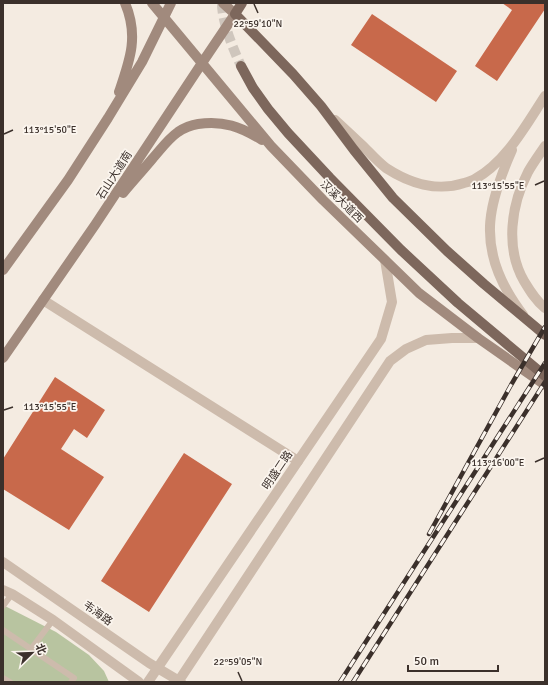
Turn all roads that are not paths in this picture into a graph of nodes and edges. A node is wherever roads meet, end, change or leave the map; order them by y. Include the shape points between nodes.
1 (126, 3) edge
2 (152, 3) edge
3 (171, 3) edge
4 (223, 3) edge
5 (242, 3) edge
6 (235, 14) junction
7 (164, 18) junction
8 (202, 63) junction
9 (241, 66) tunnel mouth
10 (545, 96) edge
11 (321, 106) junction
12 (108, 118) junction
13 (519, 136) junction
14 (271, 146) junction
15 (545, 146) edge
16 (96, 225) junction
17 (385, 260) junction
18 (3, 270) edge
19 (43, 300) junction
20 (545, 308) edge
21 (525, 318) junction
22 (545, 335) edge
23 (478, 338) junction
24 (3, 358) edge
25 (545, 376) edge
26 (545, 385) edge
27 (298, 461) junction
28 (3, 562) edge
29 (3, 570) edge
30 (17, 572) junction
31 (7, 592) edge
32 (3, 606) edge
33 (53, 620) junction
34 (3, 630) edge
35 (31, 649) junction
36 (158, 668) junction
37 (3, 678) edge
38 (10, 682) edge
39 (71, 682) edge
40 (139, 682) edge
41 (148, 682) edge
42 (180, 682) edge

1 - 12 main road via 132,30 130,56
2 - 7 main road, 汉溪大道西
3 - 7 main road
4 - 6 main road
5 - 6 main road, 石山大道南
6 - 8 main road, 石山大道南
6 - 11 main road
7 - 8 main road, 汉溪大道西
7 - 12 main road via 142,62
8 - 14 main road, 汉溪大道西
8 - 16 main road, 石山大道南
9 - 25 main road via 268,109 330,178 458,303
10 - 13 street
11 - 13 street via 385,167 402,177 434,186 459,185 474,180 501,159
11 - 21 main road via 393,198 447,251
12 - 18 main road via 68,180
13 - 21 street via 496,192 490,228 491,245 500,278
14 - 16 main road via 236,126 207,122 192,125 179,131 167,142
14 - 17 main road, 汉溪大道西
15 - 20 street via 521,187 515,206 512,241 522,277 531,293
16 - 19 main road, 石山大道南
17 - 23 main road, 汉溪大道西 via 419,293
17 - 27 street, 明盛二路 via 392,302 381,339
19 - 24 main road, 石山大道南
19 - 27 street
21 - 22 main road
23 - 26 main road, 汉溪大道西
23 - 42 street via 426,340 406,349 390,361
27 - 36 street, 明盛二路
28 - 30 street, 韦海路
29 - 30 street
30 - 36 street, 韦海路
31 - 32 lane
31 - 33 street
33 - 35 lane
33 - 40 street
34 - 35 lane
35 - 39 lane via 74,678
36 - 41 street, 明盛二路
36 - 42 street, 韦海路
37 - 38 lane

